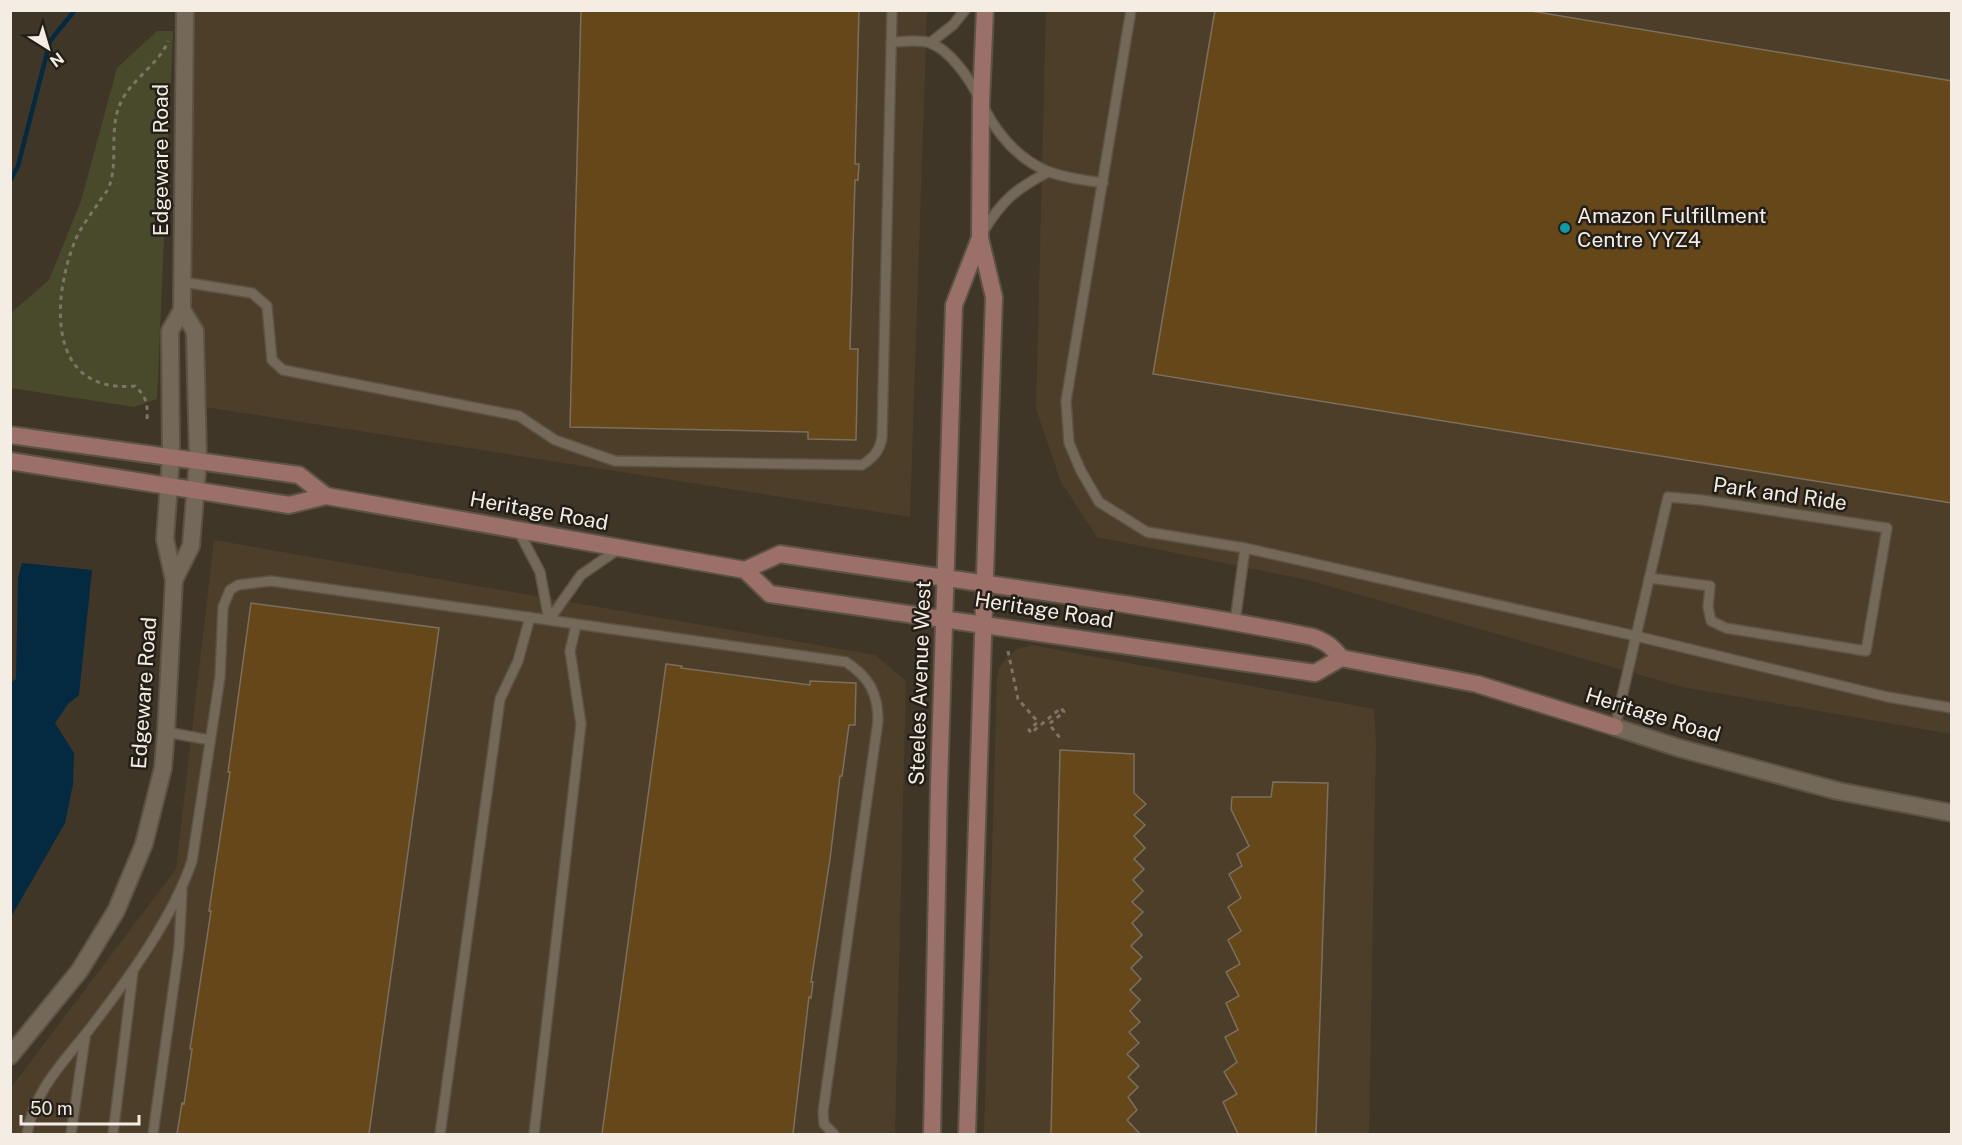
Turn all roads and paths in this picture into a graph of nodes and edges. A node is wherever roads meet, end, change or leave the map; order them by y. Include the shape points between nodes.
1 (185, 10) edge
2 (892, 10) edge
3 (965, 10) edge
4 (985, 10) edge
5 (1131, 10) edge
6 (169, 36) dead end
7 (891, 42) junction
8 (930, 43) junction
9 (981, 102) junction
10 (1048, 172) junction
11 (1102, 183) junction
12 (980, 238) junction
13 (183, 282) junction
14 (182, 310) junction
15 (147, 419) dead end
16 (10, 435) edge
17 (171, 456) junction
18 (198, 460) junction
19 (10, 461) edge
20 (168, 486) junction
21 (196, 490) junction
22 (326, 496) junction
23 (518, 530) junction
24 (620, 548) junction
25 (1245, 548) junction
26 (745, 570) junction
27 (1649, 578) junction
28 (946, 579) junction
29 (174, 580) junction
30 (984, 584) junction
31 (530, 617) junction
32 (945, 618) junction
33 (549, 620) junction
34 (1235, 622) junction
35 (576, 624) junction
36 (982, 624) junction
37 (1636, 636) junction
38 (1008, 651) dead end
39 (1341, 658) junction
40 (1952, 708) edge
41 (1615, 726) junction
42 (166, 732) junction
43 (1060, 738) dead end
44 (210, 740) junction
45 (1952, 813) edge
46 (183, 888) junction
47 (133, 970) junction
48 (85, 1035) junction
49 (10, 1056) edge
50 (824, 1129) edge
51 (27, 1134) edge
52 (70, 1134) edge
53 (113, 1134) edge
54 (153, 1134) edge
55 (440, 1134) edge
56 (534, 1134) edge
57 (834, 1134) edge
58 (932, 1134) edge
59 (967, 1134) edge

1 - 13 street, Edgeware Road
2 - 7 lane
3 - 8 lane
4 - 9 main road, Steeles Avenue West
5 - 11 lane
6 - 15 path via 167,45 119,106 112,138 109,189 76,237 60,303 62,338 74,364 103,384 117,388 135,386 145,397
7 - 8 lane
7 - 13 lane via 882,437 874,456 862,465 615,462 555,440 519,416 283,370 272,360 267,306 252,293
8 - 9 lane via 952,58 969,78
9 - 10 lane via 1008,143
9 - 12 main road, Steeles Avenue West
10 - 11 lane
10 - 12 lane via 1020,187 996,210
11 - 25 lane via 1066,401 1070,443 1099,502 1120,516 1147,532
12 - 28 main road, Steeles Avenue West via 954,305
12 - 30 main road, Steeles Avenue West via 994,297
13 - 14 street, Edgeware Road
14 - 17 street, Edgeware Road via 170,331
14 - 18 street, Edgeware Road via 195,331
16 - 17 main road, Heritage Road
17 - 18 main road, Heritage Road
17 - 20 street, Edgeware Road
18 - 21 street, Edgeware Road
18 - 22 main road, Heritage Road via 299,475
19 - 20 main road, Heritage Road
20 - 21 main road, Heritage Road
20 - 29 street, Edgeware Road via 165,539
21 - 22 main road, Heritage Road via 290,505
21 - 29 street, Edgeware Road via 191,546
22 - 23 main road, Heritage Road
23 - 24 main road, Heritage Road
23 - 33 lane via 540,572
24 - 26 main road, Heritage Road
24 - 33 lane via 581,575
25 - 34 lane
25 - 37 lane
26 - 28 main road, Heritage Road via 780,554
26 - 32 main road, Heritage Road via 770,594
27 - 27 lane, Park and Ride via 1668,497 1887,528 1866,651 1726,628 1711,621 1710,586
27 - 37 lane
28 - 30 main road, Heritage Road
28 - 32 main road, Steeles Avenue West
29 - 42 street, Edgeware Road
30 - 34 main road, Heritage Road
30 - 36 main road, Steeles Avenue West
31 - 33 lane
31 - 44 lane via 271,581 238,585 230,590 223,607 220,677
31 - 55 lane via 518,661 500,699
32 - 36 main road, Heritage Road
32 - 58 main road, Steeles Avenue West
33 - 35 lane
34 - 39 main road, Heritage Road via 1313,637 1333,647
35 - 50 lane via 846,662 869,683 878,703 878,721 823,1112
35 - 56 lane via 570,651 581,724
36 - 39 main road, Heritage Road via 1315,673
36 - 59 main road, Steeles Avenue West
37 - 40 lane via 1888,697
37 - 41 lane
38 - 43 path via 1018,699 1038,722 1029,730 1031,733 1061,708 1064,712 1049,724
39 - 41 main road, Heritage Road via 1477,684
41 - 45 street, Heritage Road via 1679,748 1838,791
42 - 44 lane
42 - 49 street, Edgeware Road via 163,768 144,844 116,911 80,970
44 - 46 lane via 192,861
46 - 47 lane
46 - 54 lane via 179,948
47 - 48 lane
47 - 53 lane
48 - 51 lane via 46,1084
48 - 52 lane
50 - 57 lane

